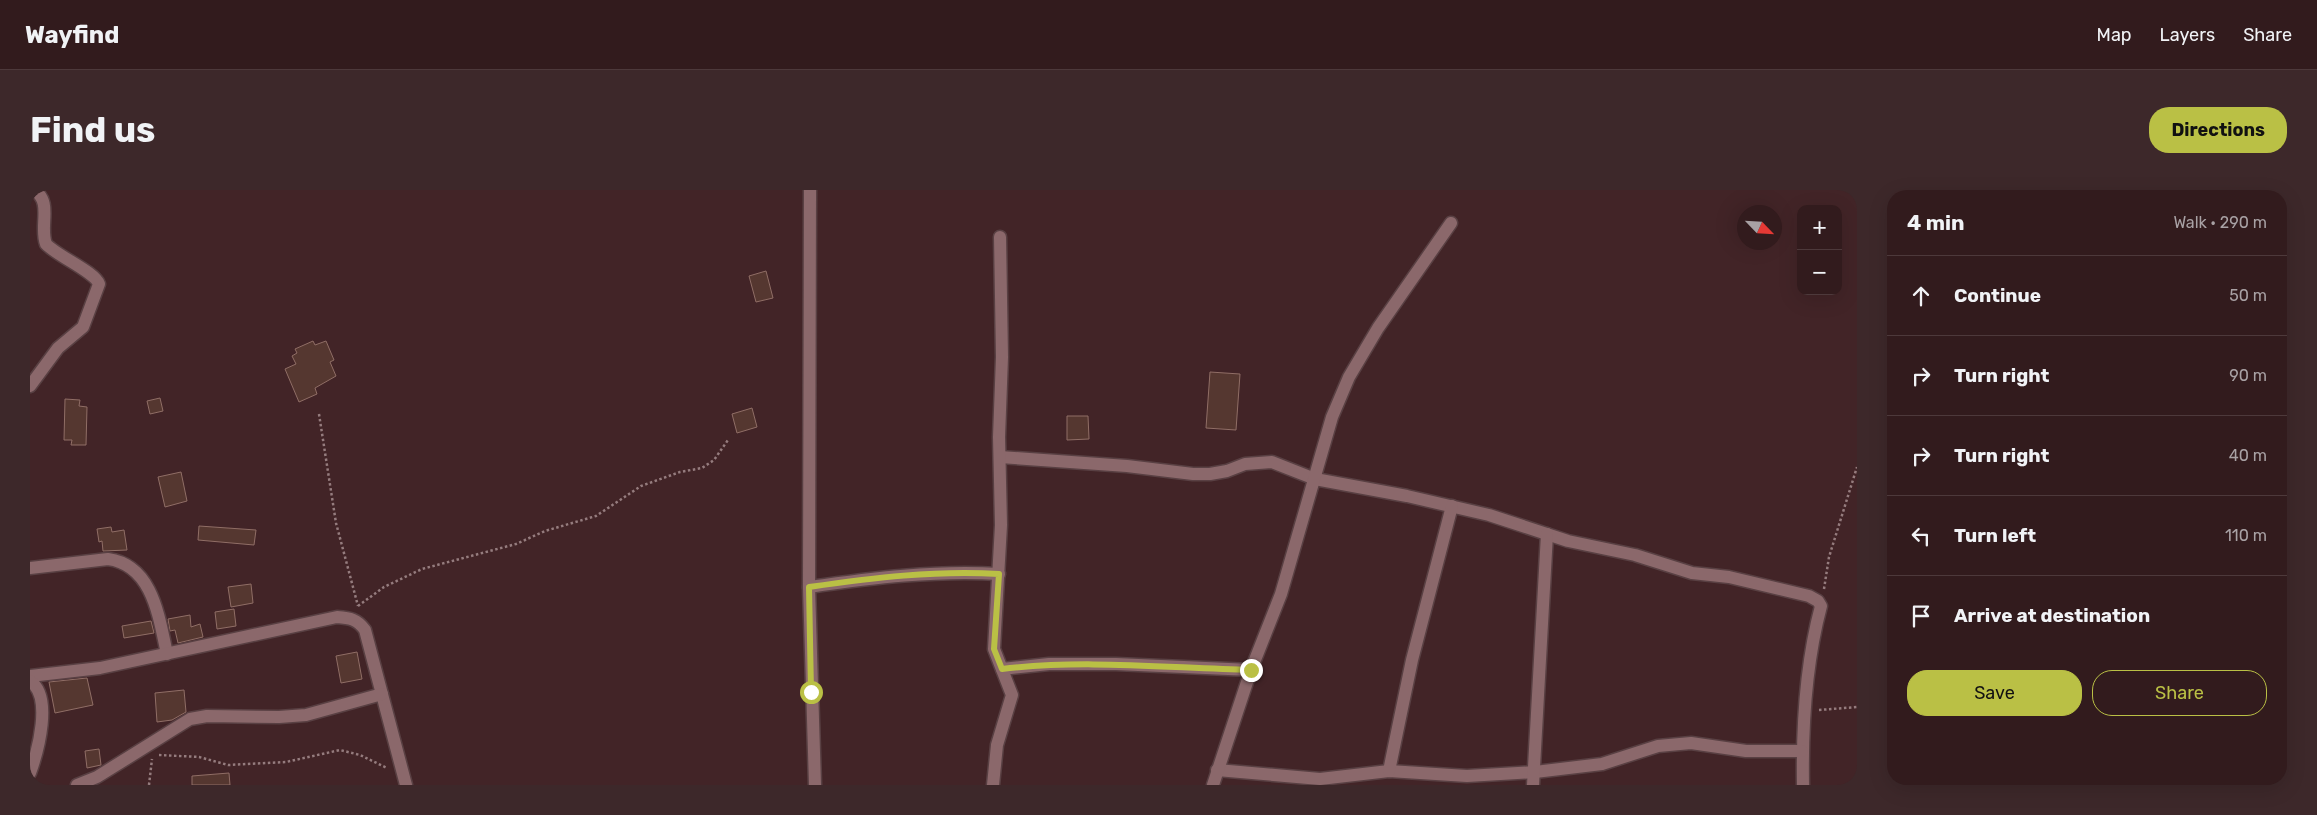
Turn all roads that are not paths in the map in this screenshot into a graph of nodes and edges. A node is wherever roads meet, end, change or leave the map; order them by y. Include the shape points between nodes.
1 (34, 190) edge
2 (810, 190) edge
3 (1451, 223) dead end
4 (1000, 237) dead end
5 (30, 386) edge
6 (1000, 457) junction
7 (1315, 479) junction
8 (1452, 506) junction
9 (1547, 534) junction
10 (30, 568) edge
11 (999, 574) junction
12 (809, 587) junction
13 (167, 654) junction
14 (1002, 669) junction
15 (1251, 670) junction
16 (30, 676) edge
17 (30, 681) edge
18 (382, 694) junction
19 (1802, 751) junction
20 (1217, 770) junction
21 (1389, 771) junction
22 (30, 773) edge
23 (1534, 779) edge
24 (405, 780) edge
25 (77, 785) edge
26 (816, 785) edge
27 (993, 785) edge
28 (1213, 785) edge
29 (1803, 785) edge

1 - 5 street via 45,205 46,244 93,275 99,284 83,327 58,348
2 - 12 street
3 - 7 street via 1378,328 1349,377 1332,417
4 - 6 street
6 - 7 street via 1193,474 1210,474 1245,464 1272,462
6 - 11 street
7 - 8 street
7 - 15 street via 1281,594
8 - 9 street
8 - 21 street via 1412,660
9 - 19 street via 1692,572 1810,596 1818,601 1821,606 1814,636
9 - 23 street
10 - 13 street via 108,559 130,567 151,591
11 - 12 street via 942,573
11 - 14 street via 994,649
12 - 26 street
13 - 16 street via 100,668
13 - 18 street via 337,617 352,618 365,630
14 - 15 street via 1049,664 1116,664
14 - 27 street via 1012,695 996,745
15 - 20 street
17 - 22 street via 39,691 42,707 40,741
18 - 24 street
18 - 25 street via 306,715 190,719 97,777
19 - 23 street via 1746,751 1691,743 1658,746 1602,764
19 - 29 street
20 - 21 street via 1320,780
20 - 28 street
21 - 23 street

